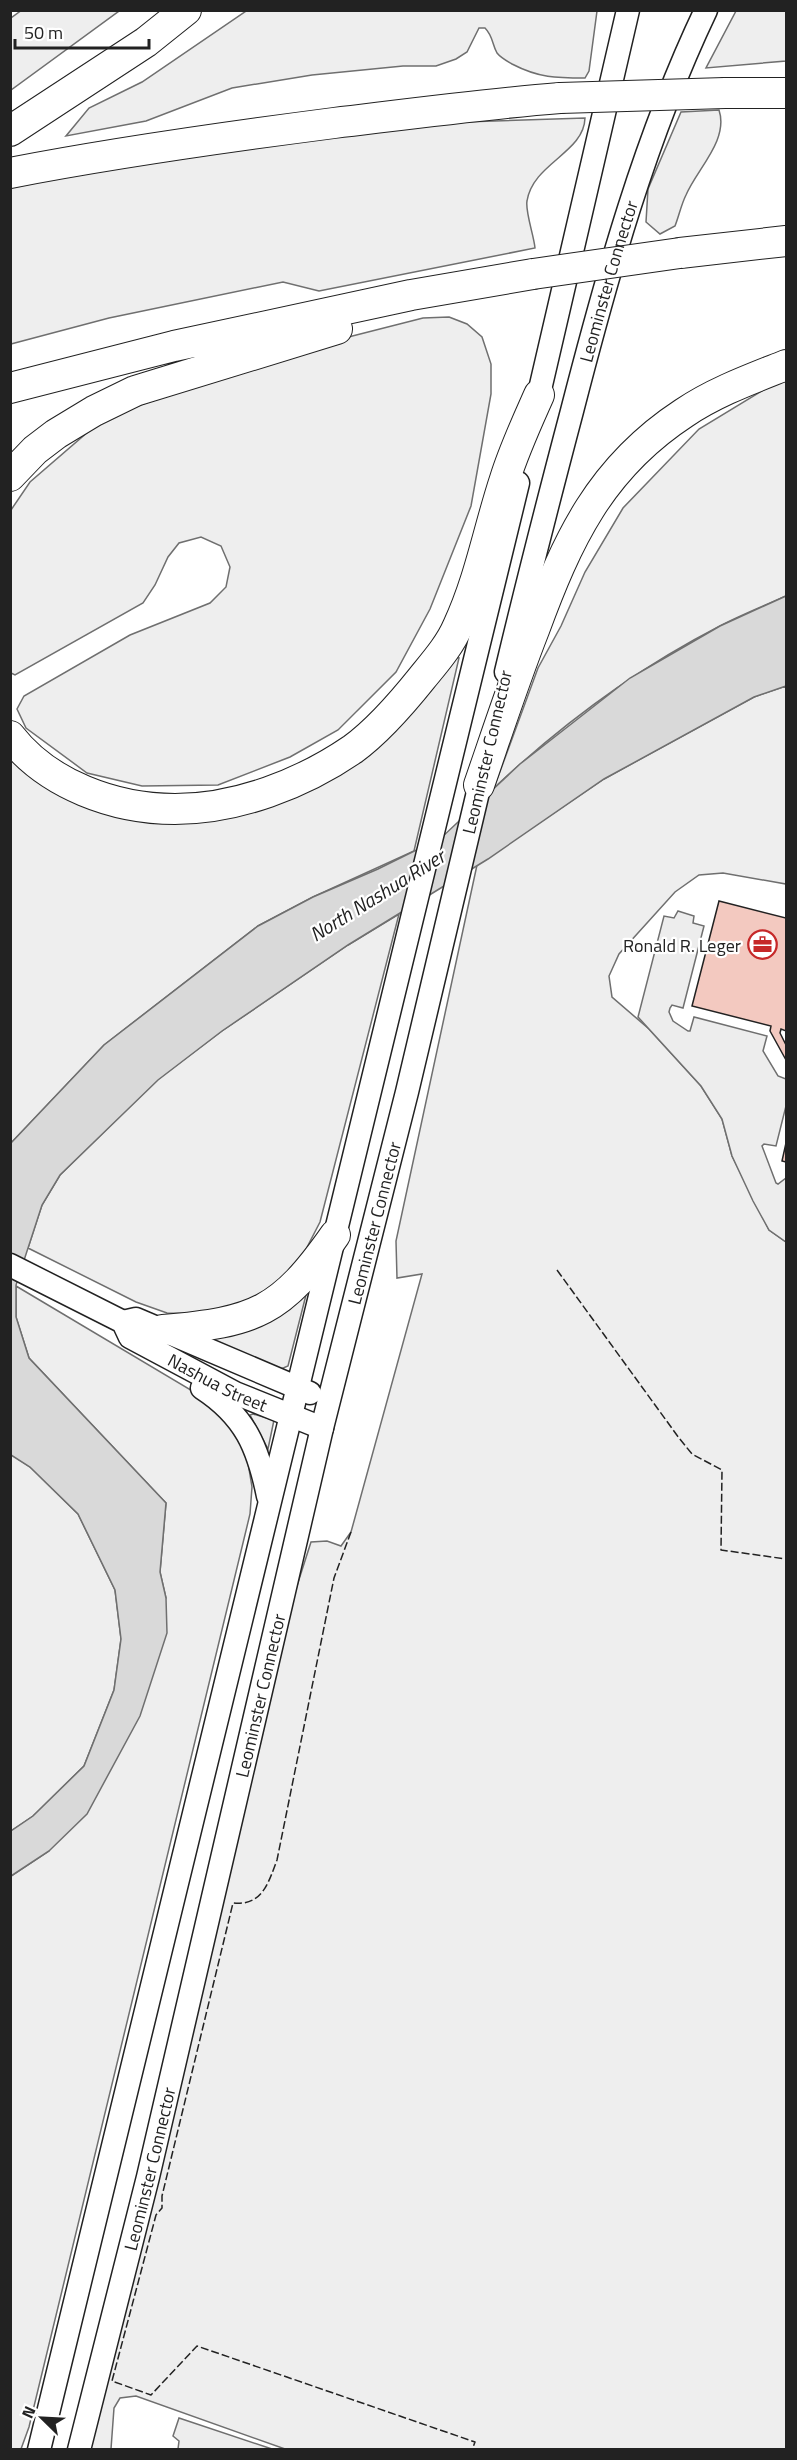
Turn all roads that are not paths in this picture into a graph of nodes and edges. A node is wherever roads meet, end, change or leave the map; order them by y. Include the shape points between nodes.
1 (186, 10) edge
2 (628, 10) edge
3 (706, 10) edge
4 (783, 92) edge
5 (10, 131) edge
6 (10, 173) edge
7 (786, 241) edge
8 (495, 281) junction
9 (786, 365) edge
10 (10, 388) edge
11 (539, 395) junction
12 (10, 476) edge
13 (505, 696) junction
14 (10, 736) edge
15 (479, 785) joint
16 (335, 1234) junction
17 (10, 1265) edge
18 (127, 1329) junction
19 (163, 1330) junction
20 (297, 1389) junction
21 (329, 1399) junction
22 (290, 1416) junction
23 (322, 1428) junction
24 (269, 1502) junction
25 (39, 2450) edge
26 (79, 2450) edge

1 - 5 highway via 146,42
2 - 11 main road, Leominster Connector
3 - 13 main road, Leominster Connector via 662,112 620,238 588,348
4 - 6 highway, bridge via 498,103 252,134
7 - 8 highway, bridge
8 - 10 highway via 174,346
8 - 12 highway via 135,391 56,434
9 - 13 highway via 683,414 644,444 608,483 582,519 559,566
11 - 14 highway via 505,479 458,627 406,698 352,749 263,795 213,806 161,809 113,801 74,787 34,760
11 - 16 main road, Leominster Connector
13 - 15 highway
15 - 21 main road, Leominster Connector
16 - 19 highway via 298,1284 279,1300 233,1321
16 - 20 main road, Leominster Connector
17 - 18 main road, Nashua Street
18 - 19 main road, Nashua Street via 136,1319
18 - 22 main road, Nashua Street via 235,1393
18 - 24 main road via 149,1357 215,1396 239,1420 255,1447
19 - 20 main road, Nashua Street
20 - 21 main road, Nashua Street
20 - 22 main road, Leominster Connector
21 - 23 main road, Leominster Connector
22 - 23 main road, Nashua Street
22 - 24 main road, Leominster Connector
23 - 26 main road, Leominster Connector via 148,2177
24 - 25 main road, Leominster Connector

